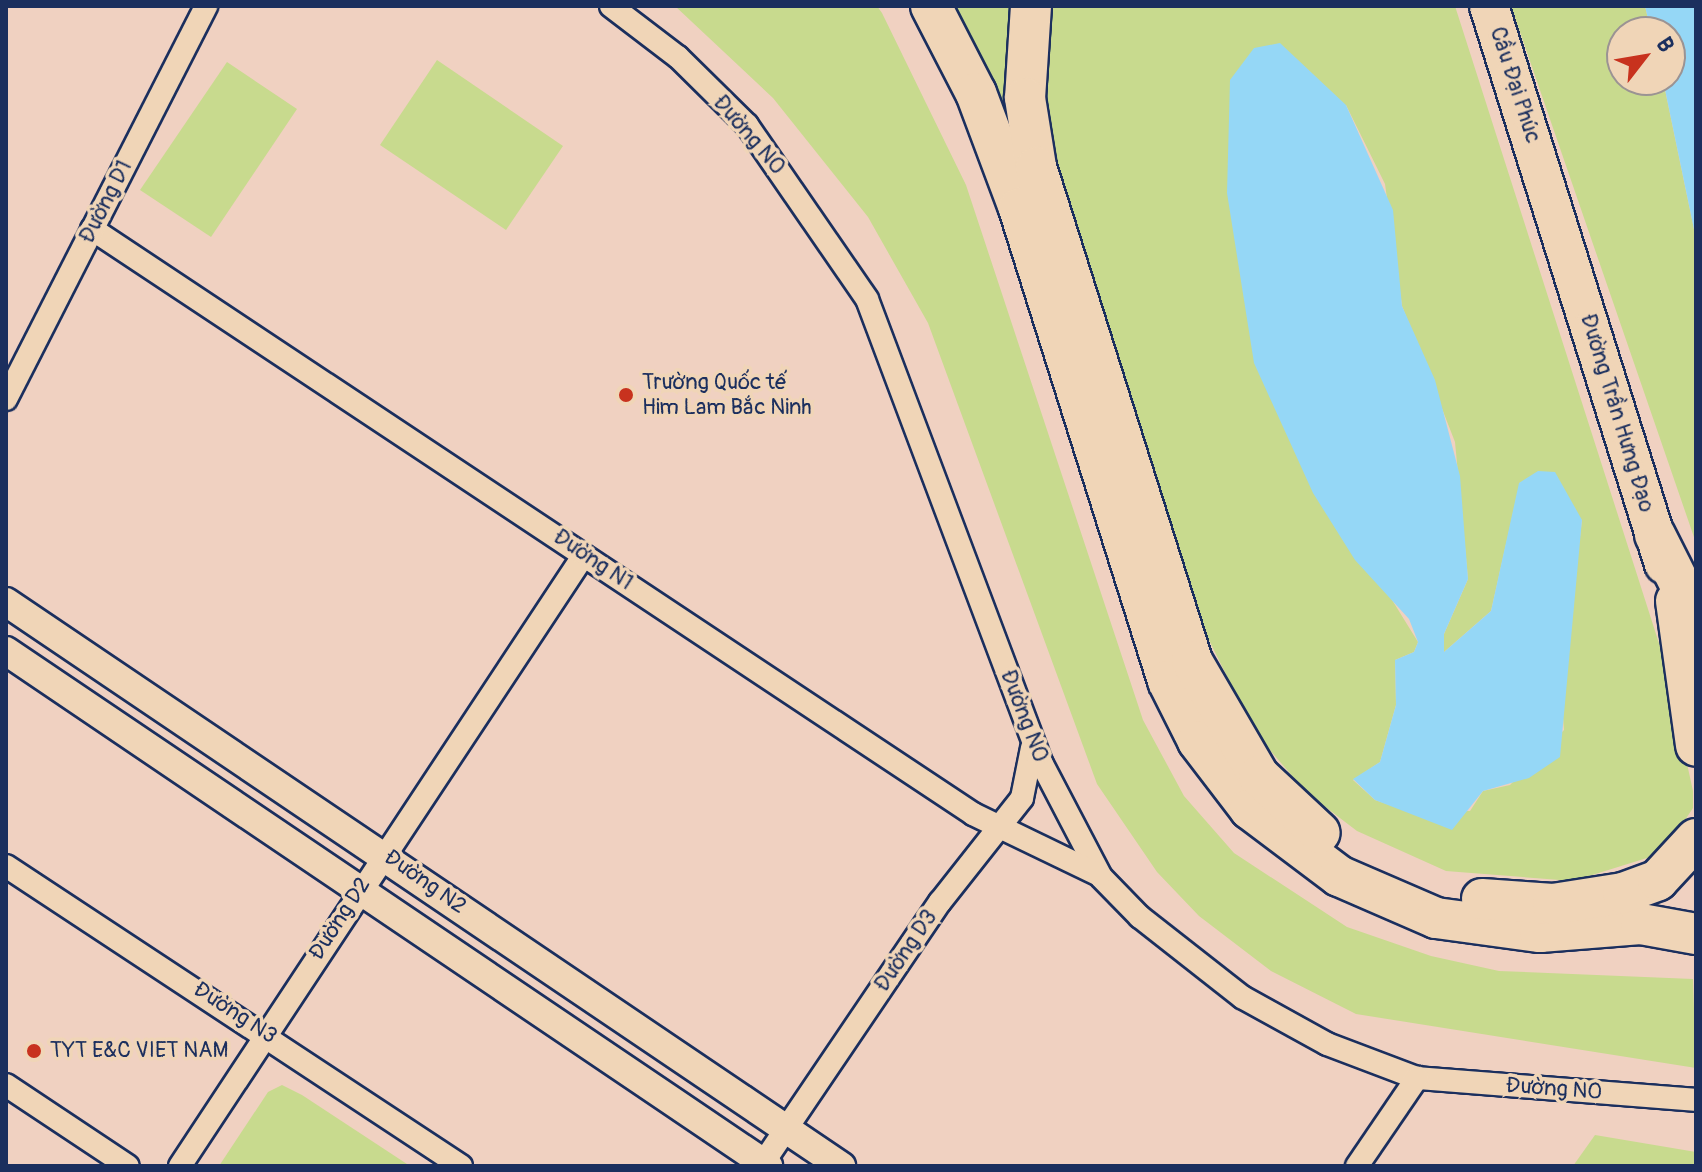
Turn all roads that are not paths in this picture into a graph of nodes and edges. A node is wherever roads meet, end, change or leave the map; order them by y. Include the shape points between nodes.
1 (206, 6) edge
2 (611, 6) edge
3 (931, 6) edge
4 (1031, 6) edge
5 (1489, 6) edge
6 (1540, 164) joint
7 (92, 229) junction
8 (6, 399) edge
9 (1655, 535) joint
10 (584, 555) junction
11 (6, 602) edge
12 (1686, 608) edge
13 (6, 651) edge
14 (1696, 661) edge
15 (155, 701) junction
16 (1029, 733) junction
17 (133, 736) junction
18 (1696, 746) edge
19 (997, 828) junction
20 (1696, 839) edge
21 (383, 853) junction
22 (6, 866) edge
23 (1101, 877) junction
24 (361, 886) junction
25 (1690, 935) edge
26 (584, 994) junction
27 (566, 1024) junction
28 (266, 1033) junction
29 (1417, 1078) junction
30 (6, 1085) edge
31 (1696, 1100) edge
32 (786, 1129) junction
33 (764, 1165) edge
34 (128, 1166) edge
35 (180, 1166) edge
36 (461, 1166) edge
37 (841, 1166) edge
38 (1357, 1166) edge

1 - 7 street, Đường D1
2 - 16 street, Đường N0 via 678,57 747,125 867,299
3 - 25 highway via 976,93 1019,208 1168,681 1198,741 1250,809 1339,876 1436,918 1540,932 1641,924
4 - 20 highway via 1025,98 1043,192 1192,661 1259,776 1318,831 1380,869 1500,902 1575,902 1631,890 1658,880
5 - 6 highway, Cầu Đại Phúc
6 - 9 highway, Đường Trần Hưng Đạo
7 - 8 street, Đường D1
7 - 10 street, Đường N1
9 - 12 highway
10 - 19 street, Đường N1
10 - 21 street, Đường D2
11 - 15 street, Đường N2
12 - 14 highway
12 - 18 highway
13 - 17 street, Đường N2
15 - 17 street
15 - 21 street, Đường N2
16 - 19 street, Đường D3 via 1029,781
16 - 23 street, Đường N0
17 - 24 street, Đường N2
19 - 23 street, Đường N1
19 - 32 street, Đường D3
21 - 24 street, Đường D2
21 - 26 street, Đường N2
22 - 28 street, Đường N3
23 - 29 street, Đường N0 via 1173,947 1242,997 1327,1044
24 - 27 street, Đường N2
24 - 28 street, Đường D2
26 - 27 street
26 - 32 street, Đường N2
27 - 33 street, Đường N2
28 - 35 street, Đường D2
28 - 36 street, Đường N3
29 - 31 street, Đường N0
29 - 38 street
30 - 34 street
32 - 33 street, Đường D3
32 - 37 street, Đường N2

